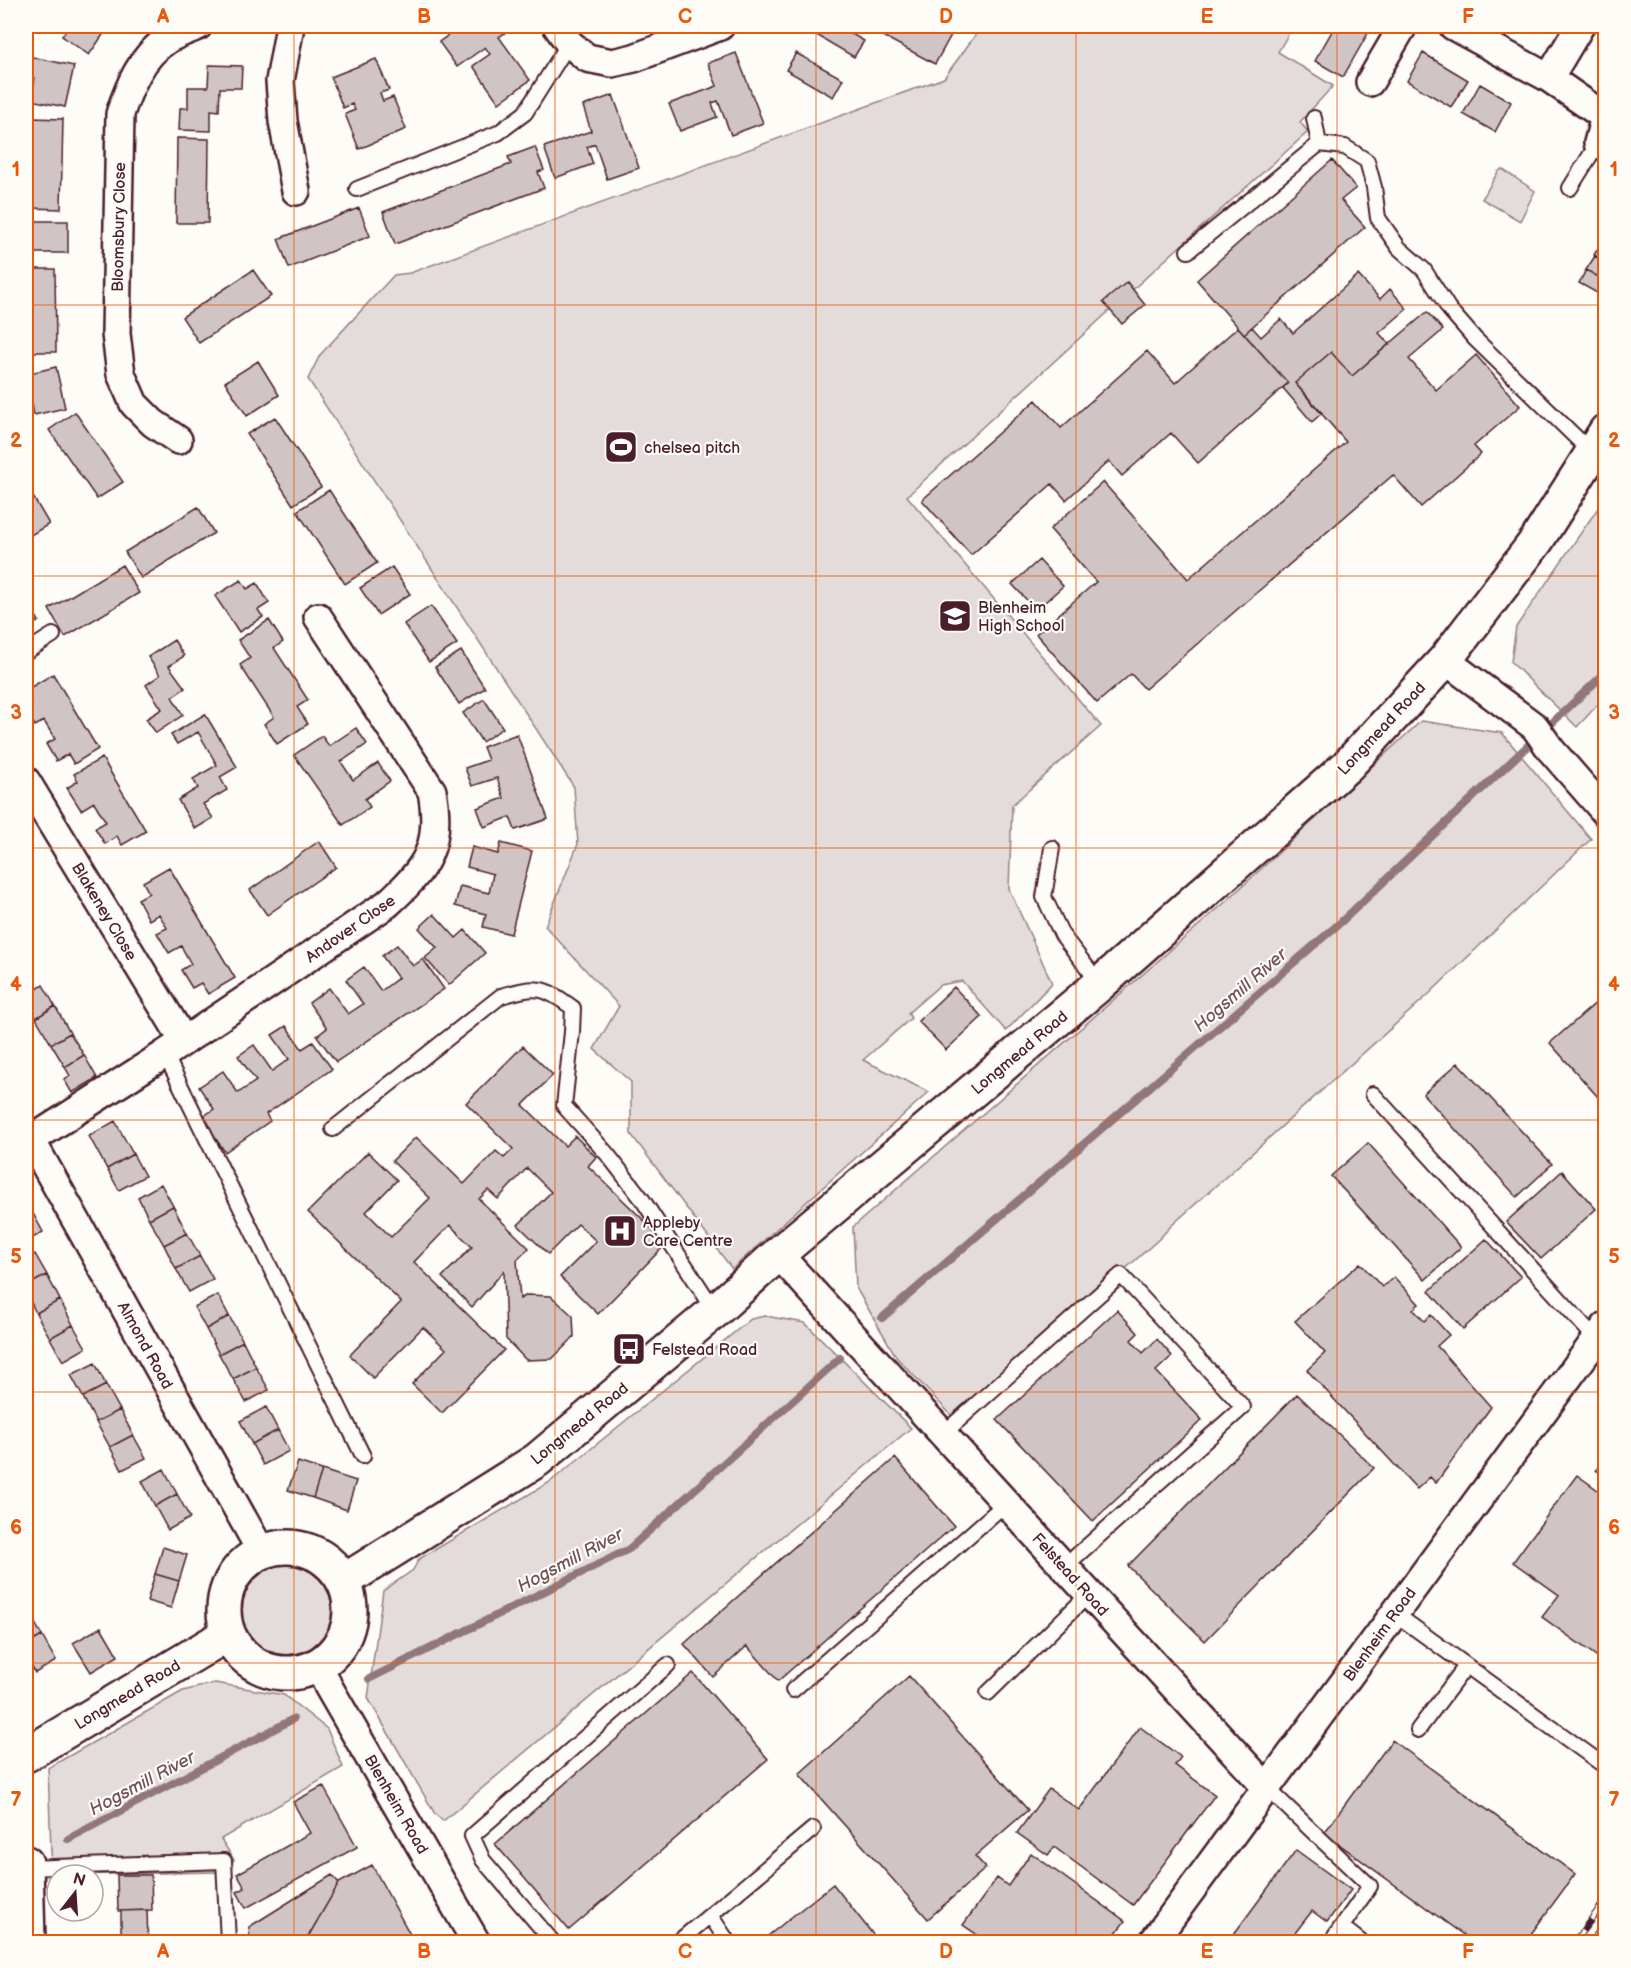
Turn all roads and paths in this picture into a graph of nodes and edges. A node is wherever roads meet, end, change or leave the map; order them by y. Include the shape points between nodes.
1 (198, 26) edge
2 (290, 26) edge
3 (720, 26) edge
4 (1403, 26) edge
5 (1453, 26) edge
6 (1580, 26) edge
7 (563, 34) edge
8 (1549, 78) junction
9 (1370, 82) dead end
10 (1314, 118) dead end
11 (1320, 144) junction
12 (1602, 145) edge
13 (1570, 188) dead end
14 (357, 189) dead end
15 (296, 191) dead end
16 (1188, 251) dead end
17 (178, 440) dead end
18 (1599, 443) edge
19 (318, 617) dead end
20 (53, 635) dead end
21 (26, 652) edge
22 (1445, 660) junction
23 (26, 781) edge
24 (1605, 813) edge
25 (1052, 848) dead end
26 (1100, 984) junction
27 (175, 1048) junction
28 (1373, 1094) dead end
29 (333, 1129) dead end
30 (28, 1135) edge
31 (778, 1254) junction
32 (715, 1311) junction
33 (1601, 1333) edge
34 (942, 1434) junction
35 (363, 1456) dead end
36 (1006, 1503) junction
37 (261, 1551) junction
38 (1064, 1567) junction
39 (344, 1581) junction
40 (1089, 1594) junction
41 (1394, 1613) junction
42 (228, 1634) junction
43 (320, 1665) junction
44 (668, 1665) dead end
45 (1466, 1666) junction
46 (793, 1690) dead end
47 (988, 1693) dead end
48 (1418, 1730) dead end
49 (26, 1755) edge
50 (1605, 1767) edge
51 (1267, 1788) junction
52 (813, 1829) dead end
53 (26, 1863) edge
54 (26, 1868) edge
55 (710, 1915) junction
56 (1342, 1927) junction
57 (468, 1940) edge
58 (28, 1942) edge
59 (228, 1942) edge
60 (553, 1942) edge
61 (678, 1942) edge
62 (728, 1942) edge
63 (1153, 1942) edge
64 (1331, 1942) edge
65 (1360, 1942) edge

1 - 17 street, Bloomsbury Close via 164,36 131,83 120,114 116,334 121,374 134,404
2 - 15 street via 280,81
3 - 7 street via 612,63 586,58
4 - 9 street
5 - 8 street
6 - 8 street
7 - 14 lane via 525,113 498,133
8 - 12 street via 1605,117
10 - 11 lane
11 - 16 lane
11 - 18 lane via 1345,147 1367,161 1378,218 1399,248 1424,270 1449,309 1475,339
12 - 13 lane
18 - 22 street, Longmead Road via 1537,540
19 - 27 street, Andover Close via 432,791 437,817 433,842 424,866 387,904
20 - 21 lane
22 - 24 street via 1535,727
22 - 26 street, Longmead Road via 1347,766
23 - 27 street, Blakeney Close
25 - 26 lane via 1044,897 1062,935
26 - 31 street, Longmead Road
27 - 30 street, Andover Close
27 - 35 lane
28 - 33 lane
29 - 32 lane via 501,996 533,987 556,995 573,1008 564,1106 642,1199
30 - 37 street, Almond Road
31 - 32 street, Longmead Road
31 - 34 street, Felstead Road
32 - 39 street, Longmead Road via 537,1460
33 - 41 street, Blenheim Road
34 - 36 street, Felstead Road
34 - 38 lane via 1121,1275 1243,1407
36 - 38 street, Felstead Road
36 - 46 lane
37 - 39 street via 283,1546 314,1552 332,1565
37 - 42 street via 241,1565 229,1584 223,1612
38 - 40 street, Felstead Road
39 - 43 street via 351,1602 350,1622 342,1643
40 - 47 lane
40 - 51 street, Felstead Road
41 - 45 lane
41 - 51 street, Blenheim Road
42 - 43 street via 241,1655 276,1673 298,1673
42 - 49 street, Longmead Road
43 - 57 street, Blenheim Road
44 - 60 lane via 472,1836 483,1860
45 - 48 lane
45 - 50 lane
51 - 56 lane via 1370,1886
51 - 63 street, Blenheim Road
52 - 55 lane
53 - 54 street
54 - 58 street
54 - 59 lane via 224,1862
55 - 61 lane
55 - 62 lane
56 - 64 lane
56 - 65 lane

